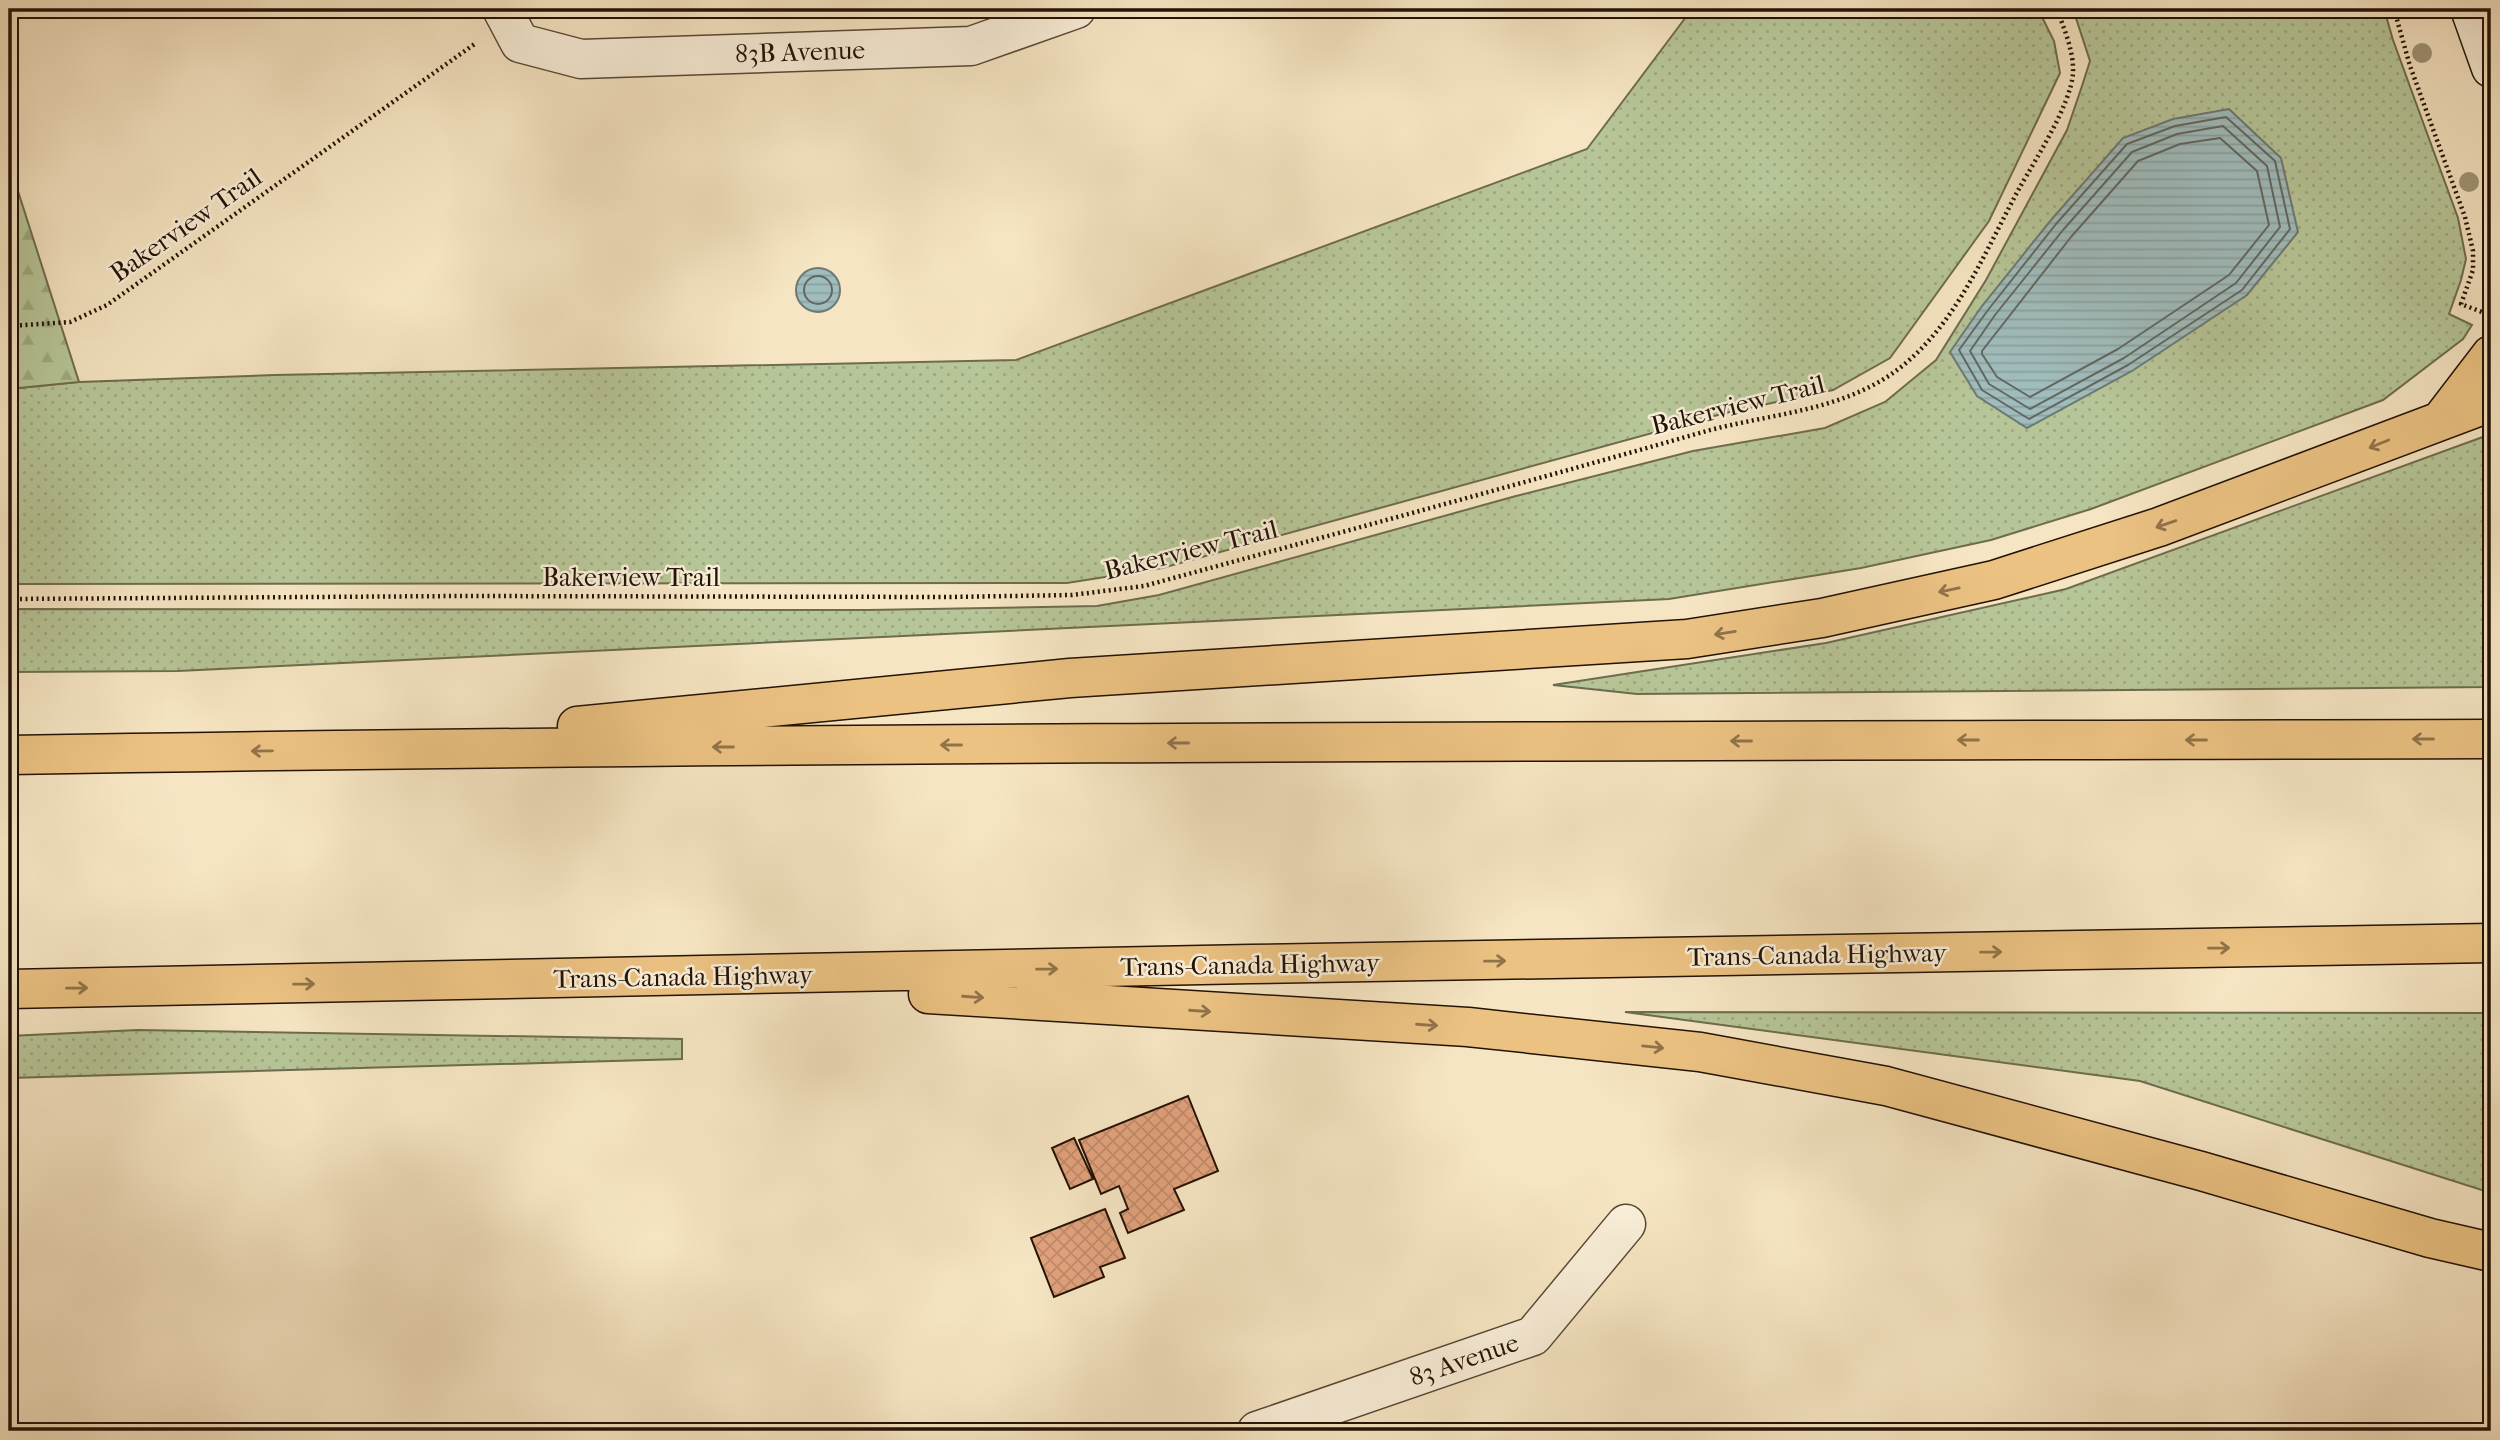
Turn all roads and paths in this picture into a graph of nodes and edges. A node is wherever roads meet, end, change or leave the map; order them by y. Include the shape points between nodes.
1 (1076, 9) edge
2 (2057, 9) edge
3 (2394, 9) edge
4 (2470, 9) edge
5 (510, 24) edge
6 (2491, 68) edge
7 (2487, 314) dead end
8 (9, 326) edge
9 (2491, 355) edge
10 (2491, 402) edge
11 (2442, 419) junction
12 (9, 599) edge
13 (2491, 739) edge
14 (330, 750) junction
15 (9, 755) edge
16 (2491, 943) edge
17 (660, 977) junction
18 (9, 989) edge
19 (1626, 1224) dead end
20 (2491, 1252) edge
21 (1257, 1431) edge

1 - 5 street, 83B Avenue via 971,46 581,59
2 - 12 path, Bakerview Trail via 2072,59 2069,93 1957,304 1935,334 1899,369 1870,387 1819,407 1712,429 1144,586 1108,592 949,597
3 - 7 path via 2471,243 2473,270 2461,304
4 - 6 street
5 - 8 path, Bakerview Trail via 107,304 70,321
9 - 11 highway
10 - 11 highway
11 -> 14 highway via 2159,527 1994,580 1822,618 1687,639 1070,677
13 -> 14 highway
14 -> 15 highway
17 -> 16 highway, Trans-Canada Highway
18 -> 17 highway, Trans-Canada Highway
17 -> 20 highway via 1468,1027 1700,1052 1886,1086
19 - 21 street, 83 Avenue via 1533,1336

